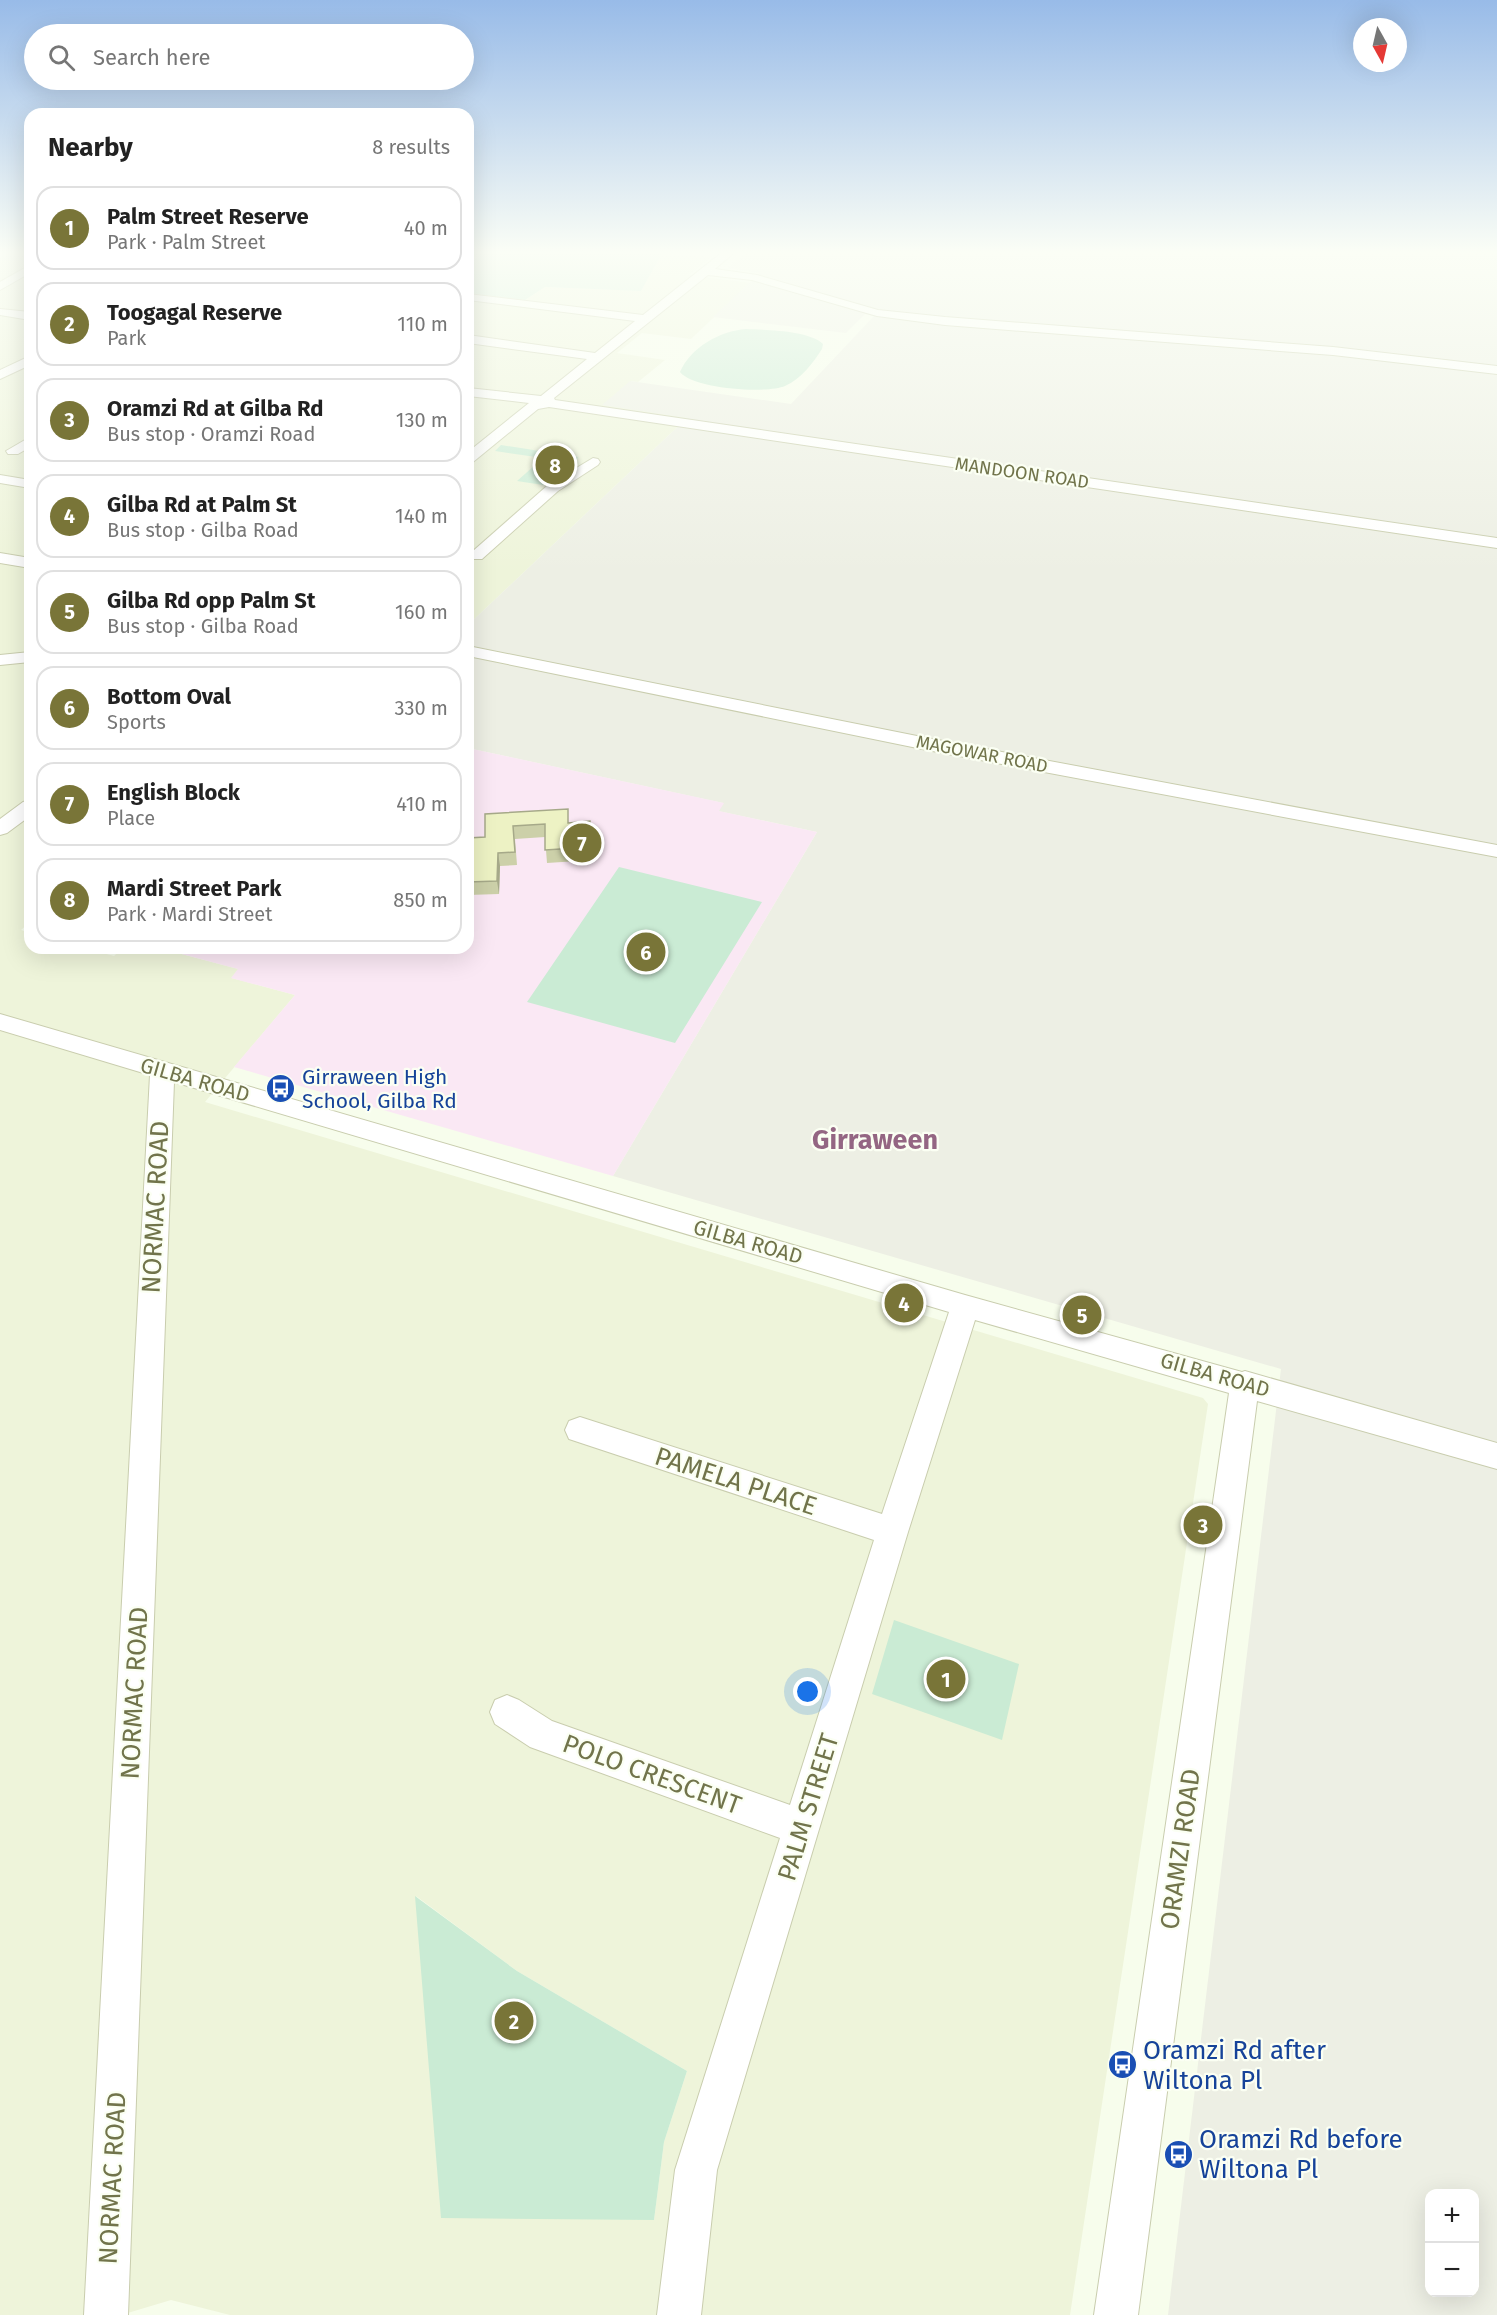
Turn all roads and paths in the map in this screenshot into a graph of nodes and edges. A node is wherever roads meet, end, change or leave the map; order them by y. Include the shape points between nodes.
1 (596, 358) edge
2 (1394, 358) edge
3 (24, 363) edge
4 (1497, 370) edge
5 (0, 375) edge
6 (474, 393) edge
7 (541, 402) junction
8 (24, 445) edge
9 (13, 451) dead end
10 (474, 454) edge
11 (593, 462) dead end
12 (2, 481) edge
13 (24, 483) edge
14 (1497, 543) edge
15 (474, 556) edge
16 (0, 558) edge
17 (24, 562) edge
18 (474, 652) edge
19 (24, 658) edge
20 (0, 660) edge
21 (24, 811) edge
22 (0, 829) edge
23 (1497, 850) edge
24 (0, 1022) edge
25 (162, 1070) junction
26 (965, 1306) junction
27 (1245, 1383) junction
28 (580, 1430) dead end
29 (1497, 1456) edge
30 (891, 1532) junction
31 (507, 1712) dead end
32 (802, 1828) junction
33 (106, 2315) edge
34 (679, 2315) edge
35 (1116, 2315) edge

1 - 7 street
2 - 4 street
3 - 5 street
6 - 7 street, MANDOON ROAD
7 - 10 street
7 - 14 street, MANDOON ROAD
8 - 9 street
11 - 15 street via 554,488
12 - 13 street
16 - 17 street
18 - 23 street, MAGOWAR ROAD via 938,746
19 - 20 street
21 - 22 street
24 - 25 street, GILBA ROAD
25 - 26 street, GILBA ROAD
25 - 33 street, NORMAC ROAD
26 - 27 street, GILBA ROAD
26 - 30 street, PALM STREET
27 - 29 street, GILBA ROAD
27 - 35 street, ORAMZI ROAD
28 - 30 street, PAMELA PLACE
30 - 32 street, PALM STREET
31 - 32 street, POLO CRESCENT via 542,1734
32 - 34 street, PALM STREET via 696,2170

